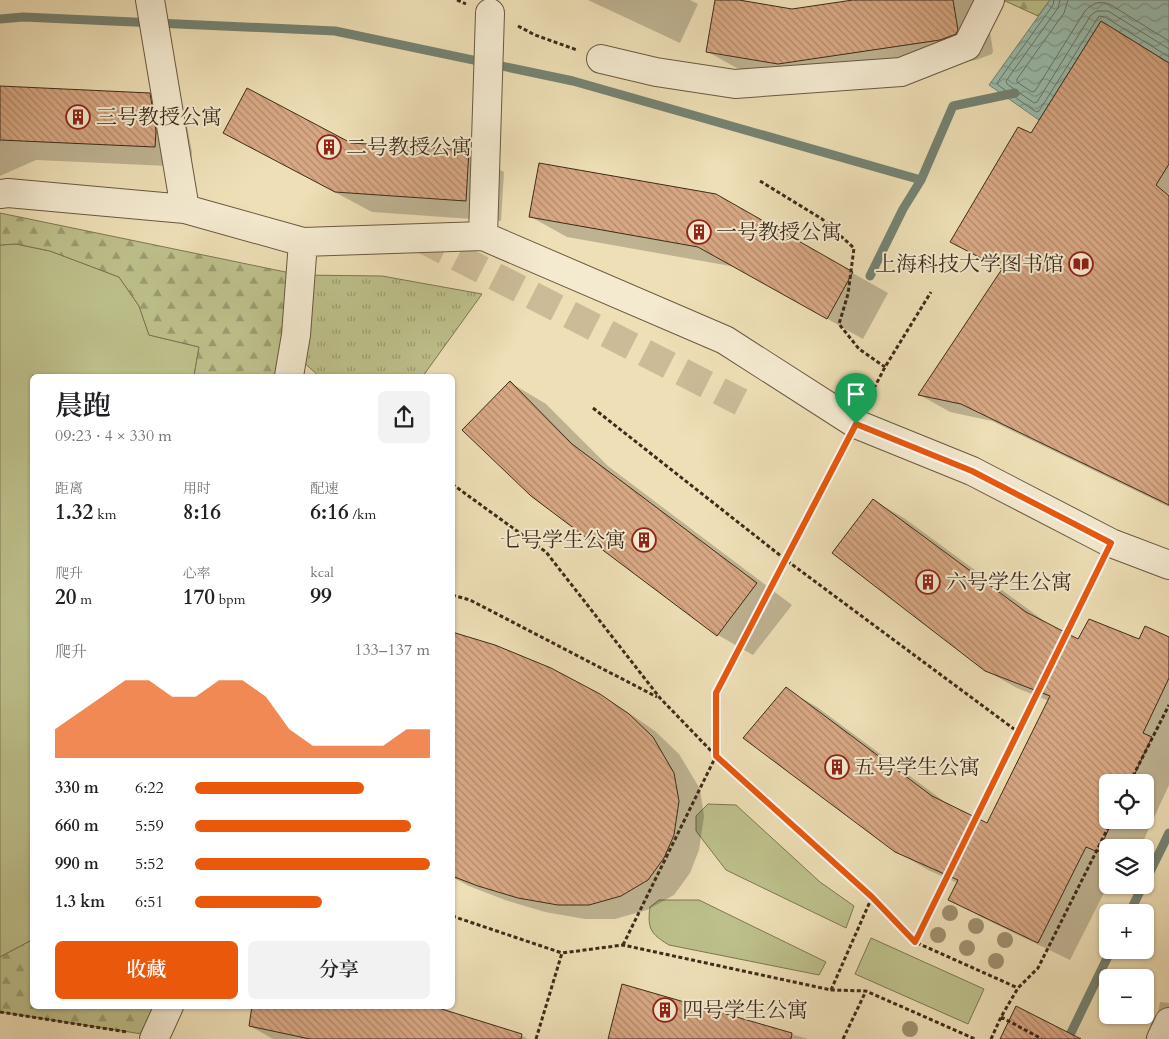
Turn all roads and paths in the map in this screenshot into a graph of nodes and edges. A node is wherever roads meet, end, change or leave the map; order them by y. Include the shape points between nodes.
1 (457, 0) edge
2 (990, 0) edge
3 (150, 2) edge
4 (490, 13) junction
5 (601, 59) joint
6 (760, 181) dead end
7 (0, 194) edge
8 (185, 209) junction
9 (484, 236) junction
10 (303, 242) junction
11 (931, 292) dead end
12 (885, 367) junction
13 (289, 374) edge
14 (593, 408) dead end
15 (856, 424) junction
16 (455, 486) edge
17 (1111, 543) junction
18 (786, 560) junction
19 (1169, 565) edge
20 (455, 596) edge
21 (660, 698) junction
22 (1169, 705) edge
23 (1018, 732) junction
24 (716, 756) junction
25 (1134, 774) edge
26 (1108, 829) edge
27 (872, 897) junction
28 (455, 917) edge
29 (915, 942) junction
30 (623, 945) junction
31 (562, 953) junction
32 (1018, 988) junction
33 (831, 990) junction
34 (866, 991) junction
35 (168, 1009) edge
36 (0, 1012) edge
37 (1001, 1017) junction
38 (1169, 1022) edge
39 (154, 1038) edge
40 (536, 1039) edge
41 (843, 1039) edge
42 (975, 1039) edge
43 (991, 1039) edge
44 (1042, 1039) edge
45 (1161, 1039) edge

1 - 4 path
2 - 5 street via 966,46 901,72 735,84 656,72
3 - 8 street
4 - 5 path via 535,35
4 - 9 street
6 - 12 path via 822,219 854,248 848,294 839,324 859,349
7 - 8 street
8 - 10 street
9 - 10 street
9 - 15 street via 725,340
10 - 13 street via 296,335
11 - 12 path
12 - 15 path
14 - 18 path
15 - 17 street via 972,471
15 - 18 path
16 - 21 path via 546,552
17 - 19 street
17 - 23 path
18 - 23 path
18 - 24 path via 716,693
20 - 21 path via 470,600
21 - 24 path
22 - 25 path
23 - 29 path
24 - 27 path
24 - 30 path, bridge
26 - 32 path via 1038,968
27 - 29 path
27 - 33 path
28 - 31 path
29 - 32 path
30 - 31 path
30 - 33 path
31 - 40 path
32 - 37 path
33 - 34 path
34 - 41 path
34 - 42 path
35 - 39 street
36 - 39 path
37 - 43 path
37 - 44 path
38 - 45 street

